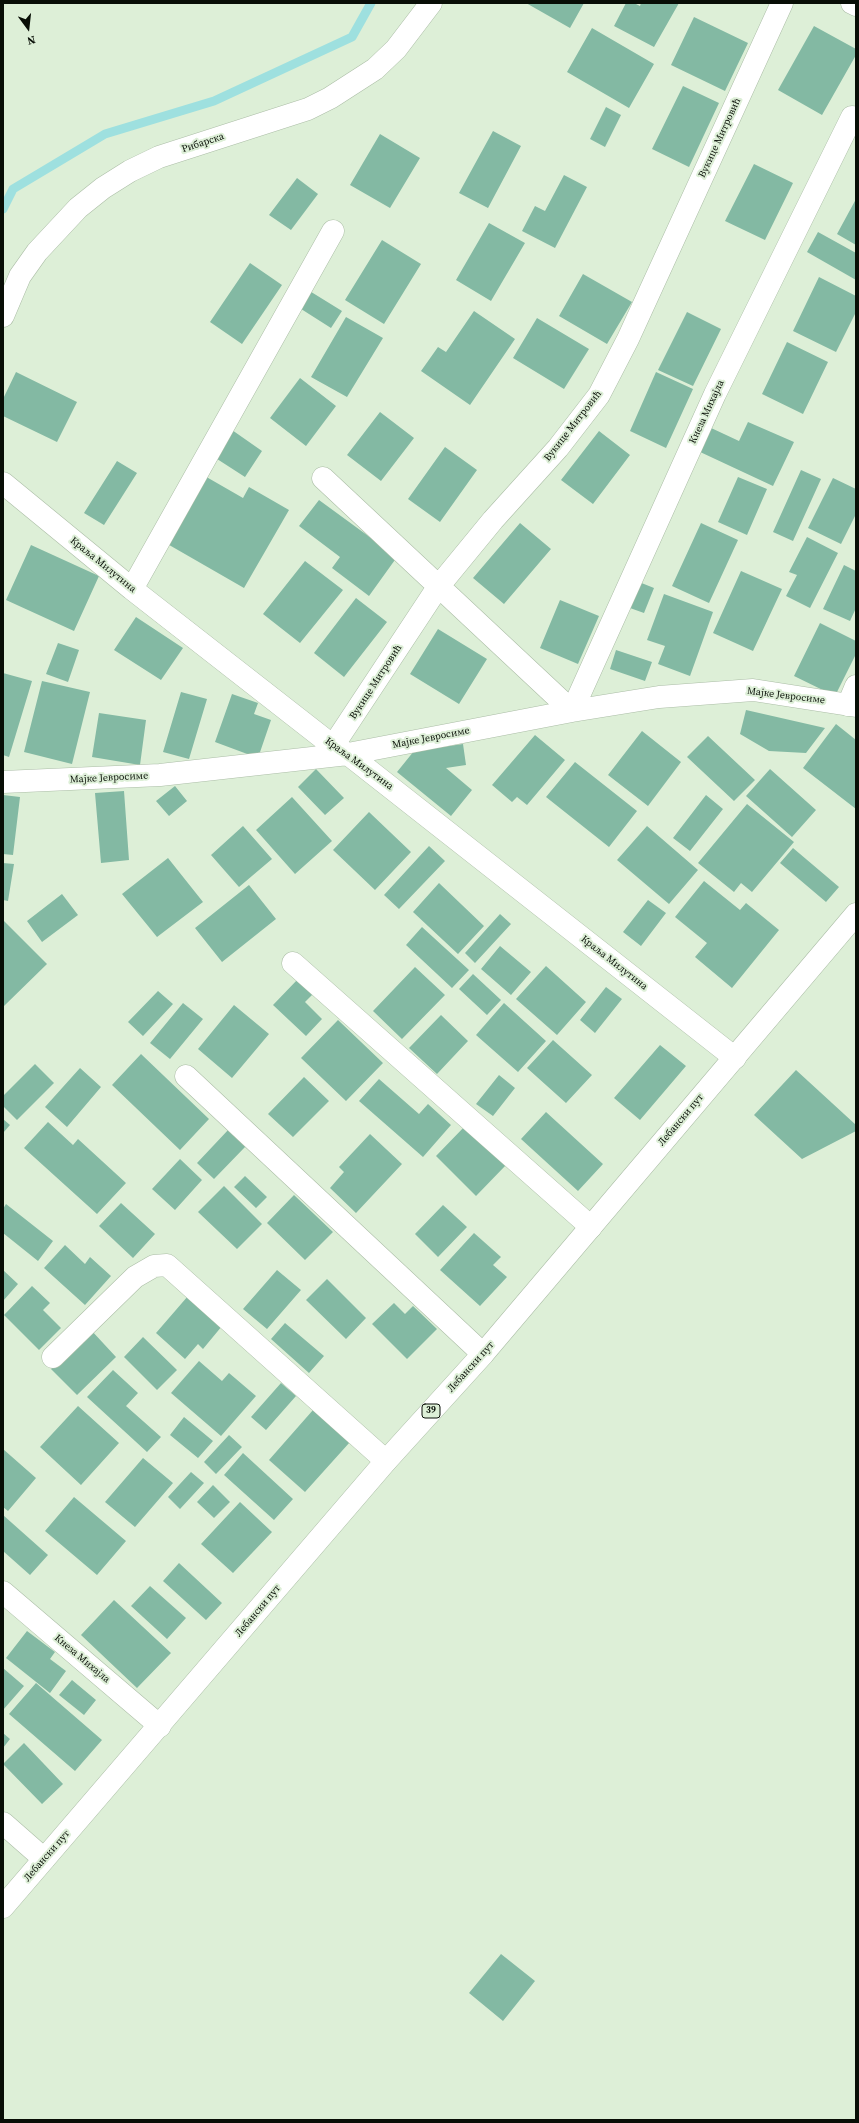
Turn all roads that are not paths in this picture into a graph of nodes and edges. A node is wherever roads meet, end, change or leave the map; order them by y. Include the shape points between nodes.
1 (431, 3) edge
2 (782, 3) edge
3 (852, 3) edge
4 (856, 5) edge
5 (852, 117) dead end
6 (333, 231) dead end
7 (3, 316) edge
8 (323, 478) dead end
9 (3, 483) edge
10 (438, 587) junction
11 (132, 589) junction
12 (853, 699) edge
13 (572, 711) junction
14 (341, 750) junction
15 (3, 782) edge
16 (856, 914) edge
17 (293, 964) dead end
18 (735, 1058) junction
19 (186, 1076) dead end
20 (591, 1226) junction
21 (483, 1354) junction
22 (53, 1357) dead end
23 (386, 1461) junction
24 (3, 1592) edge
25 (160, 1726) junction
26 (3, 1823) edge
27 (44, 1859) junction
28 (3, 1907) edge

1 - 7 street, Рибарска via 396,49 374,69 330,98 302,111 159,157 130,171 104,188 78,208 37,252 20,276
2 - 10 street, Вукице Митровић via 628,339 599,395 558,448 493,520
3 - 4 street
5 - 13 street, Кнеза Михајла via 715,394
6 - 11 street
8 - 10 street
9 - 11 street, Краља Милутина
10 - 13 street
10 - 14 street, Вукице Митровић
11 - 14 street, Краља Милутина
12 - 13 street, Мајке Јевросиме via 753,690 659,698
13 - 14 street, Мајке Јевросиме
14 - 15 street, Мајке Јевросиме via 160,775
14 - 18 street, Краља Милутина
16 - 18 street, Лебански пут / 39
17 - 20 street
18 - 20 street, Лебански пут / 39
19 - 21 street
20 - 21 street, Лебански пут / 39
21 - 23 street, Лебански пут / 39
22 - 23 street via 135,1277 154,1266 167,1265
23 - 25 street, Лебански пут / 39
24 - 25 street, Кнеза Михајла
25 - 27 street, Лебански пут / 39
26 - 27 street
27 - 28 street, Лебански пут / 39

